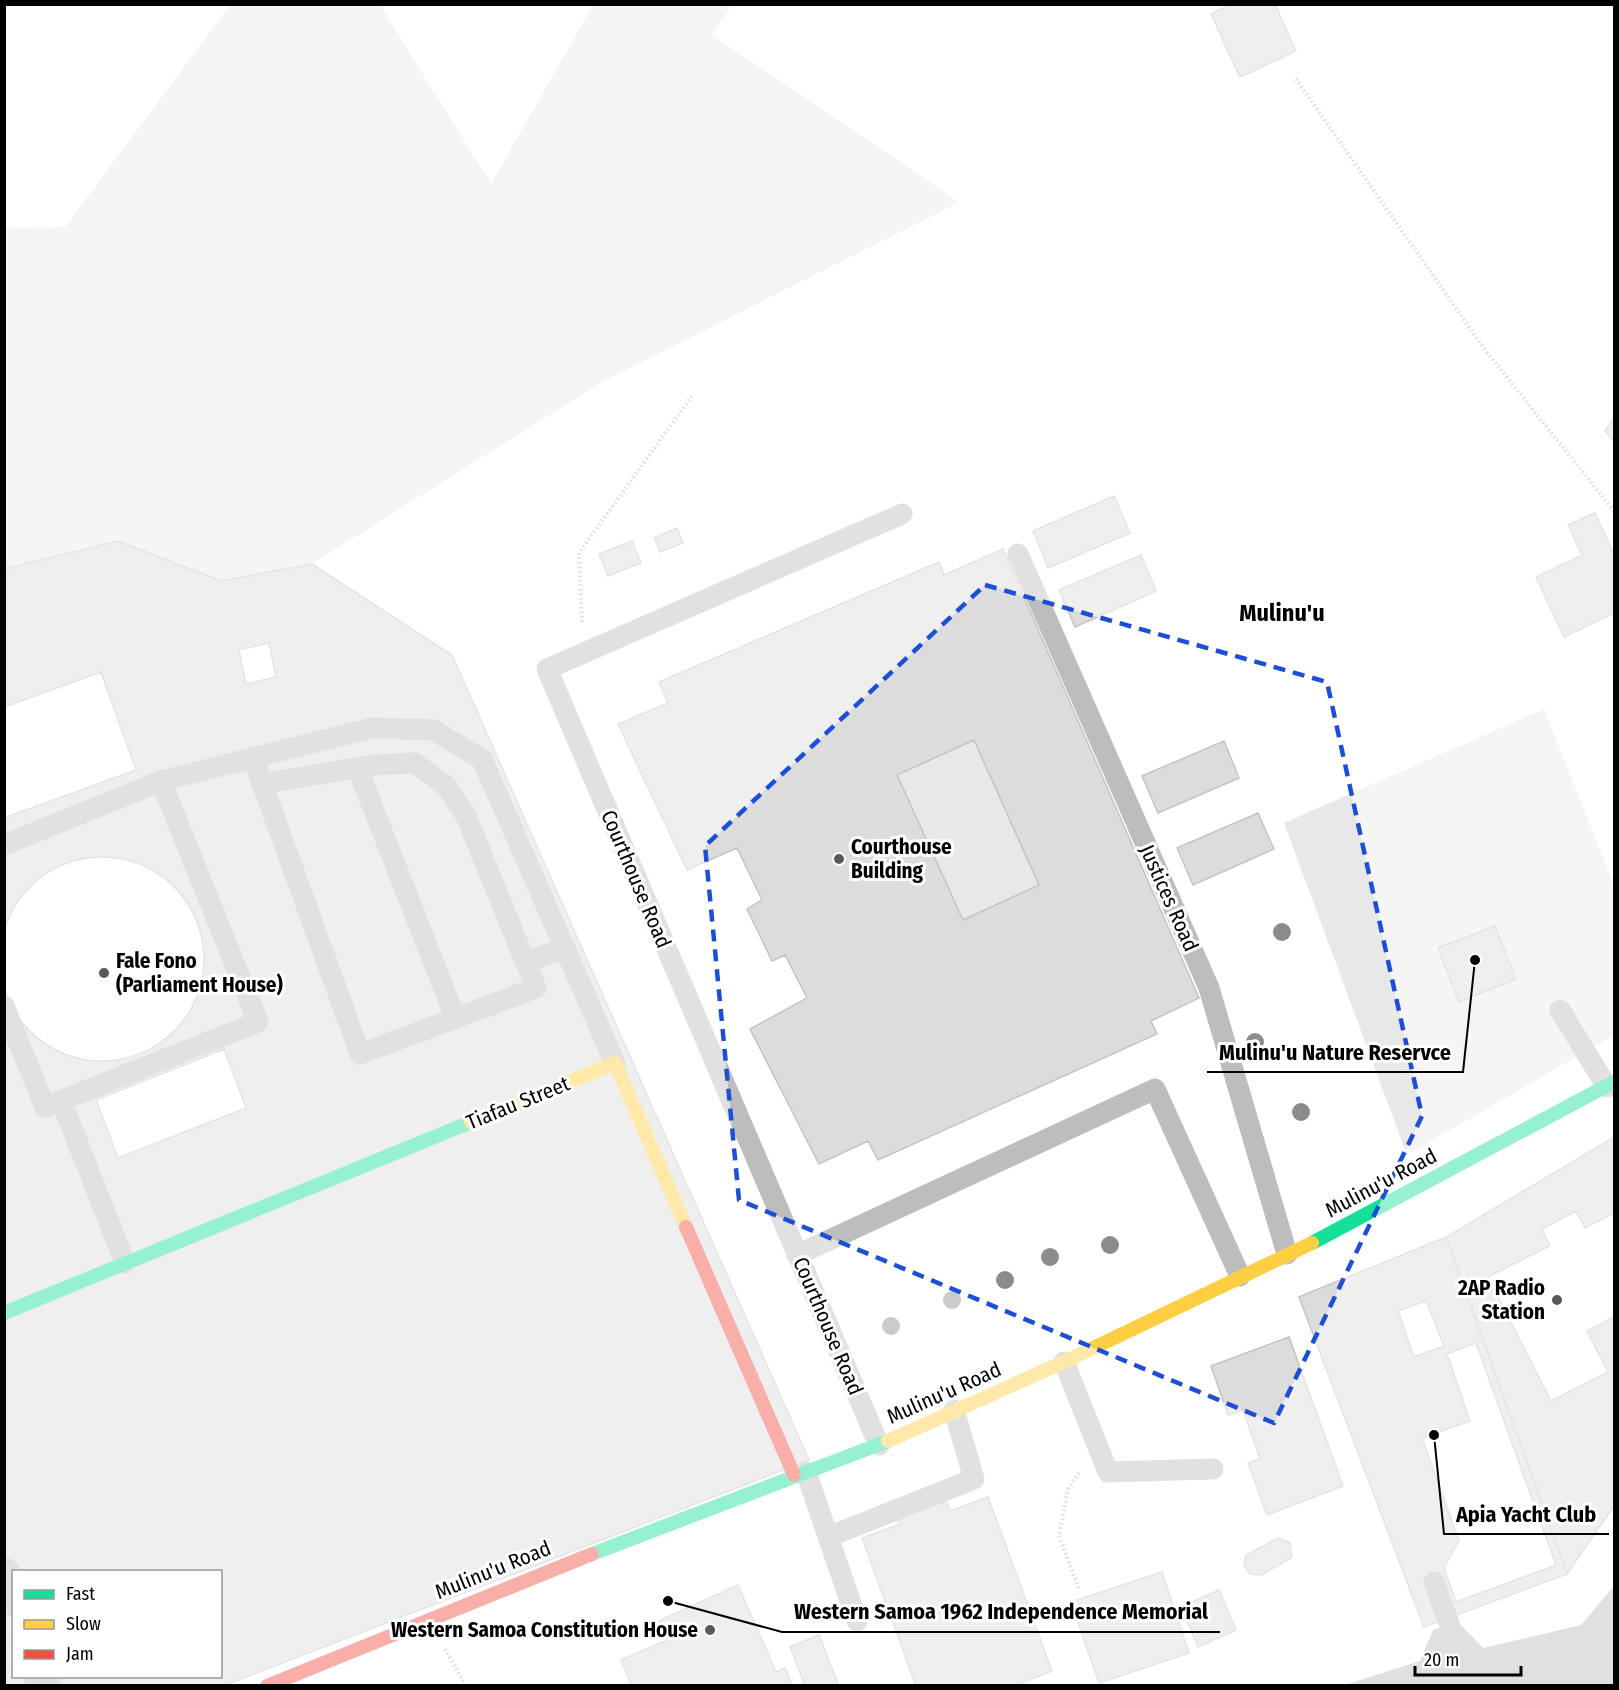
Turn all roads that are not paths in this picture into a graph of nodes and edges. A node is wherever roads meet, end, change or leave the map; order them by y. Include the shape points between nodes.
1 (902, 514) dead end
2 (1018, 554) dead end
3 (253, 758) junction
4 (357, 767) junction
5 (161, 781) junction
6 (262, 784) junction
7 (4, 845) edge
8 (565, 948) junction
9 (525, 962) junction
10 (4, 1006) edge
11 (1560, 1010) dead end
12 (455, 1017) junction
13 (615, 1063) junction
14 (1611, 1084) edge
15 (61, 1100) junction
16 (1287, 1254) junction
17 (797, 1255) junction
18 (125, 1263) junction
19 (1240, 1276) junction
20 (4, 1313) edge
21 (1064, 1362) junction
22 (954, 1410) junction
23 (879, 1445) junction
24 (1213, 1469) dead end
25 (800, 1473) junction
26 (828, 1537) junction
27 (4, 1574) edge
28 (1434, 1582) dead end
29 (12, 1595) edge
30 (857, 1622) dead end
31 (1449, 1623) dead end
32 (267, 1686) edge

1 - 17 lane, Courthouse Road via 547,669
2 - 16 lane, Justices Road via 1209,988
3 - 5 lane
3 - 6 lane
3 - 8 lane via 372,728 433,730 482,759
4 - 6 lane
4 - 9 lane via 415,763 446,786 466,816
4 - 12 lane
5 - 7 lane
5 - 15 lane via 258,1022
6 - 12 lane via 360,1054
8 - 9 lane
8 - 13 lane
9 - 12 lane via 536,988
10 - 15 lane via 45,1107
11 - 14 lane
13 - 18 main road, Tiafau Street
13 - 25 main road
14 - 16 main road, Mulinu'u Road
15 - 18 lane
16 - 19 main road, Mulinu'u Road
17 - 19 lane via 1155,1089
17 - 23 lane, Courthouse Road
18 - 20 main road, Tiafau Street
19 - 21 main road, Mulinu'u Road
21 - 22 main road, Mulinu'u Road
21 - 24 lane via 1108,1472
22 - 23 main road, Mulinu'u Road
22 - 26 lane via 974,1479
23 - 25 main road, Mulinu'u Road
25 - 26 lane
25 - 32 main road, Mulinu'u Road
26 - 30 lane
27 - 29 street
28 - 31 lane

